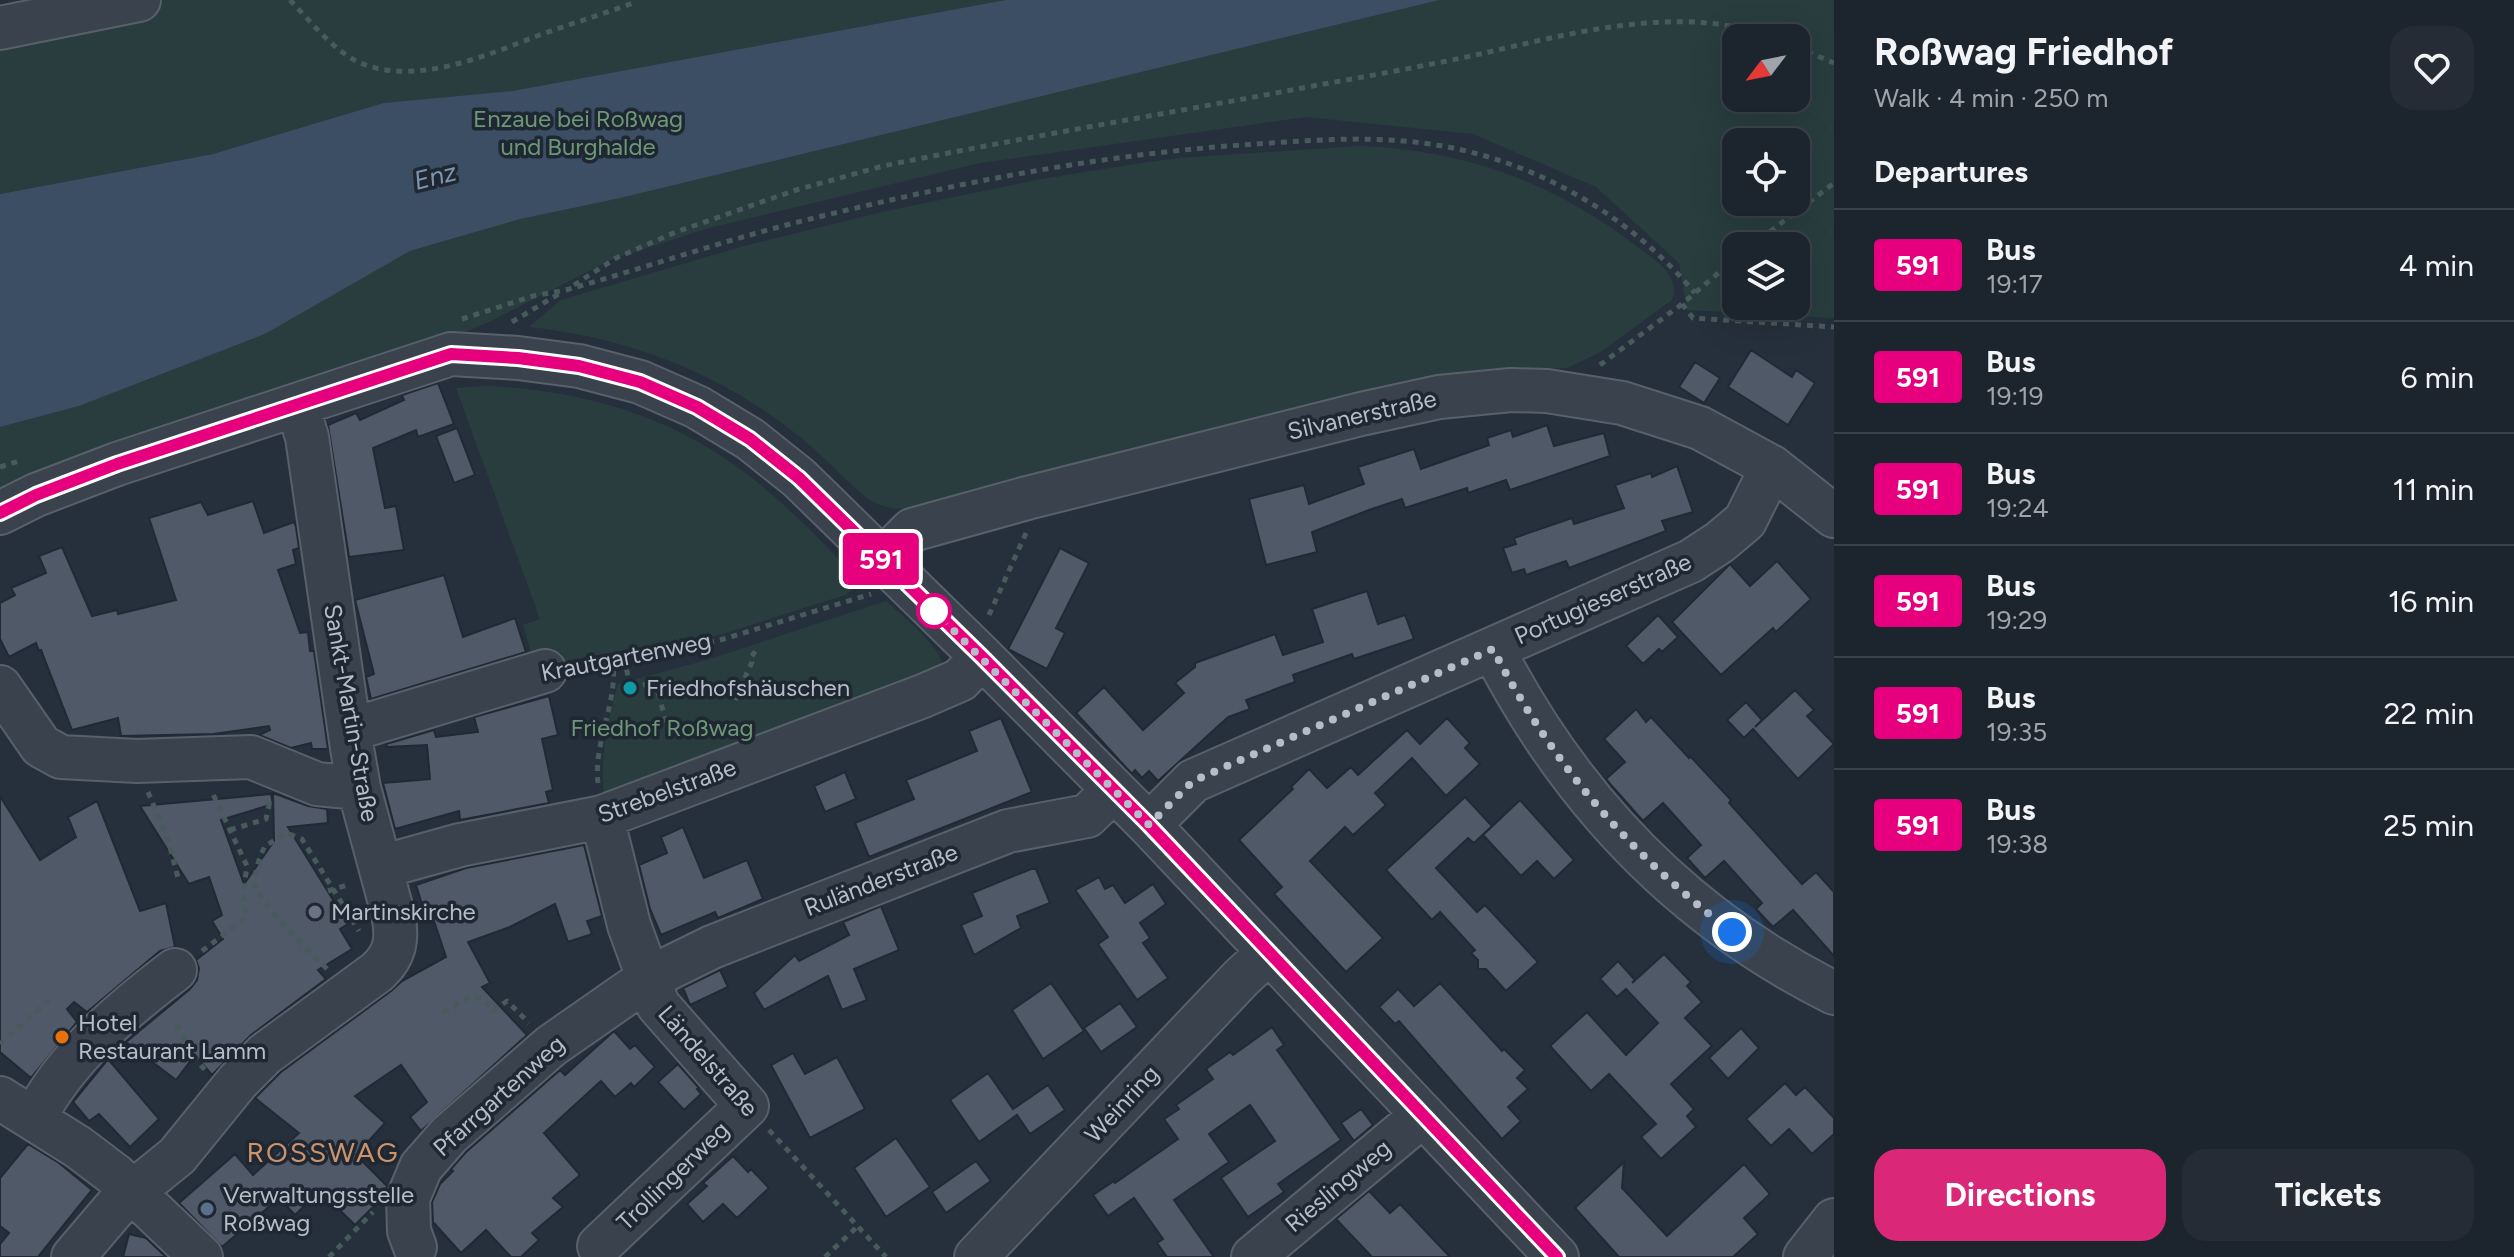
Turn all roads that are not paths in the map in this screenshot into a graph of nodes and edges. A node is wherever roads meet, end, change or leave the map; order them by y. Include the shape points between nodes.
1 (139, 0) edge
2 (0, 28) edge
3 (297, 406) junction
4 (1772, 467) junction
5 (0, 513) edge
6 (1834, 516) edge
7 (890, 567) junction
8 (1493, 649) junction
9 (976, 651) junction
10 (545, 671) road end
11 (0, 687) edge
12 (350, 730) junction
13 (359, 788) junction
14 (1114, 790) junction
15 (600, 802) junction
16 (1149, 825) junction
17 (367, 875) junction
18 (1269, 952) junction
19 (175, 970) road end
20 (647, 979) junction
21 (1834, 993) edge
22 (747, 1106) joint
23 (17, 1108) edge
24 (1423, 1115) junction
25 (126, 1198) junction
26 (1834, 1221) edge
27 (599, 1246) dead end
28 (415, 1247) dead end
29 (1000, 1249) edge
30 (73, 1257) edge
31 (115, 1257) edge
32 (201, 1257) edge
33 (1253, 1257) edge
34 (1557, 1257) edge
35 (1805, 1257) edge

1 - 2 street
3 - 5 street via 117,464
3 - 7 street via 451,354 549,361 610,373 697,407 750,439 799,478
3 - 12 street, Sankt-Martin-Straße via 307,437
4 - 6 street, Silvanerstraße
4 - 7 street, Silvanerstraße via 1662,414 1583,396 1511,390 1439,397 912,530
4 - 8 street, Portugieserstraße via 1745,521 1691,561
7 - 9 street
8 - 16 street, Portugieserstraße via 1193,781
8 - 21 street via 1564,768 1625,840 1732,932
9 - 14 street
9 - 15 street, Strebelstraße via 960,680 923,696
10 - 12 street, Krautgartenweg
11 - 13 street via 41,746 61,757 251,757 317,784
12 - 13 street, Sankt-Martin-Straße
13 - 17 street, Sankt-Martin-Straße
14 - 16 street
14 - 20 street, Ruländerstraße via 1087,816 1008,831 712,947
15 - 17 street, Strebelstraße
15 - 20 street, Ländelstraße
16 - 18 street
17 - 25 street, Sankt-Martin-Straße via 397,932 391,957 265,1054 177,1156
18 - 24 street
18 - 29 street, Weinring
19 - 23 street via 92,1038 47,1093
20 - 22 street, Ländelstraße via 675,1027
20 - 28 street, Pfarrgartenweg via 551,1046 449,1135 421,1167 406,1214
22 - 27 street, Trollingerweg
23 - 25 street via 78,1147
24 - 33 street, Rieslingweg
24 - 34 street
25 - 30 street, Sankt-Martin-Straße
25 - 31 street
25 - 32 street
26 - 35 street

